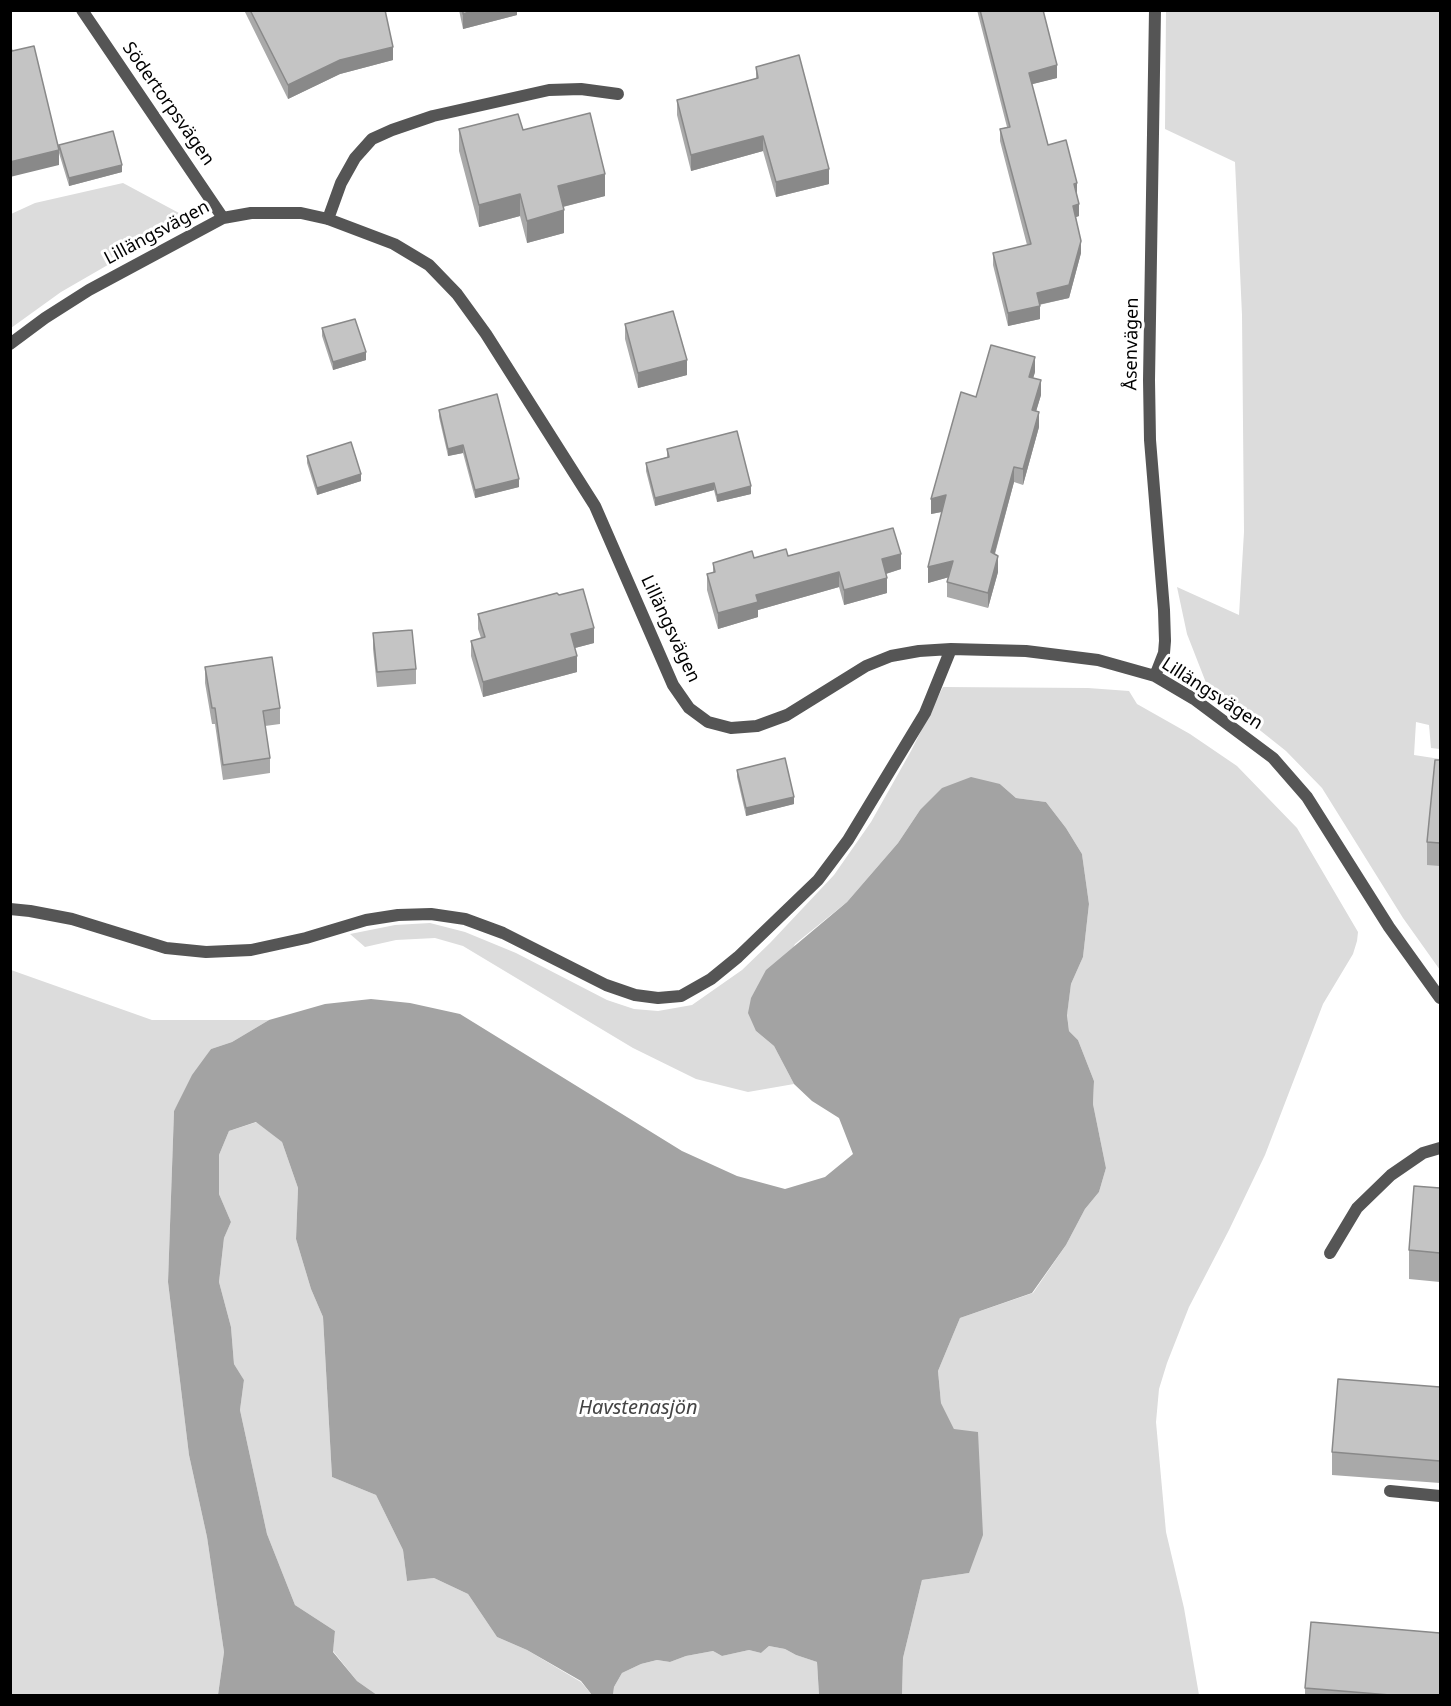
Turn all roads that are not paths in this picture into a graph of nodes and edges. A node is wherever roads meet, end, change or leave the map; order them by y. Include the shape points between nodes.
1 (82, 10) edge
2 (1155, 10) edge
3 (618, 94) dead end
4 (223, 218) junction
5 (328, 219) junction
6 (10, 344) edge
7 (951, 649) junction
8 (1155, 675) junction
9 (10, 909) edge
10 (1440, 998) edge
11 (1440, 1148) edge
12 (1330, 1253) dead end
13 (1390, 1491) dead end
14 (1440, 1496) edge

1 - 4 street, Södertorpsvägen
2 - 8 street, Åsenvägen via 1149,380 1165,641
3 - 5 street via 582,88 549,90 433,116 392,130 372,139 355,158
4 - 5 street, Lillängsvägen via 274,212
4 - 6 street, Lillängsvägen via 89,290
5 - 7 street, Lillängsvägen via 394,244 429,265 457,294 595,506 673,685 689,708 708,722 731,728 757,726 787,715 866,666 891,656
7 - 8 street, Lillängsvägen via 1026,651 1098,660
7 - 9 street via 925,713 848,840 818,880 738,957 681,996 635,995 606,985 503,933 465,919 431,914 366,920 250,950 206,952 166,948 72,919
8 - 10 street, Lillängsvägen via 1273,758 1307,797 1389,927
11 - 12 street via 1423,1153 1391,1175 1357,1208
13 - 14 street

